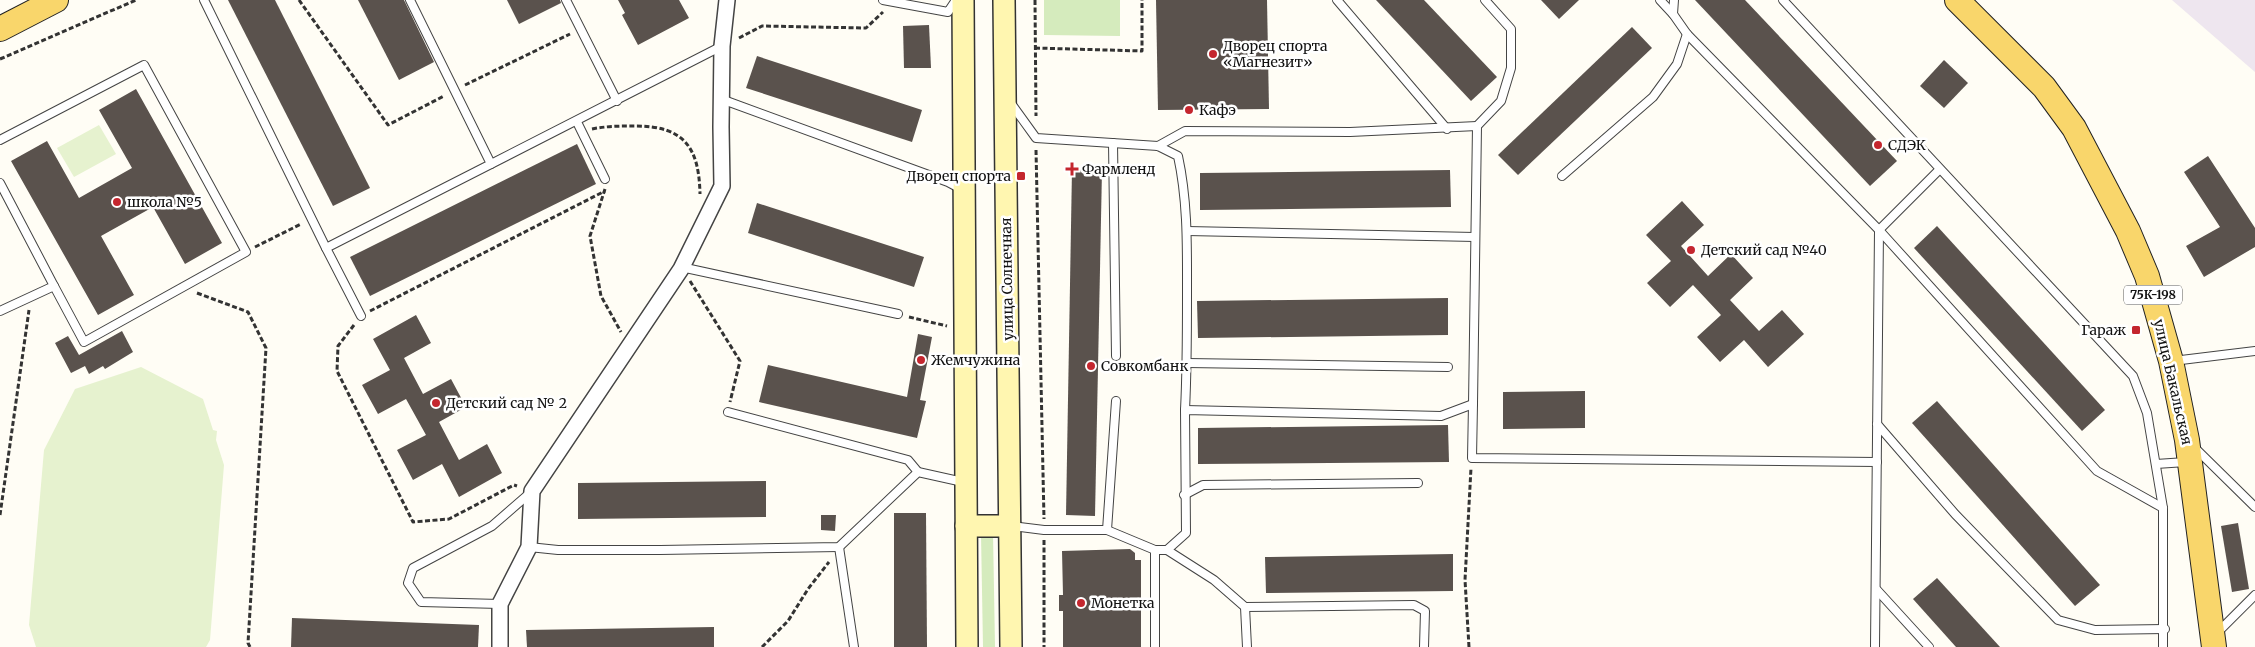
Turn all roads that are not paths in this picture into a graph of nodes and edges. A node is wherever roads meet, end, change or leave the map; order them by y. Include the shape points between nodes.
1 (56, 0) edge
2 (204, 0) edge
3 (410, 0) edge
4 (566, 0) edge
5 (727, 0) edge
6 (883, 0) edge
7 (956, 0) edge
8 (963, 0) edge
9 (1004, 0) edge
10 (1337, 0) edge
11 (1485, 0) edge
12 (1660, 0) edge
13 (1674, 0) edge
14 (1783, 0) edge
15 (1957, 0) edge
16 (1673, 14) junction
17 (0, 29) edge
18 (1687, 34) junction
19 (722, 46) junction
20 (1004, 94) junction
21 (721, 99) junction
22 (617, 101) junction
23 (577, 122) junction
24 (1476, 126) junction
25 (1447, 128) junction
26 (0, 140) edge
27 (1113, 143) junction
28 (1158, 146) junction
29 (492, 164) junction
30 (1939, 170) junction
31 (1562, 176) dead end
32 (606, 179) dead end
33 (0, 183) edge
34 (964, 190) junction
35 (1879, 230) junction
36 (1187, 231) junction
37 (1475, 236) junction
38 (326, 248) junction
39 (681, 267) junction
40 (54, 286) junction
41 (0, 311) edge
42 (898, 314) road end
43 (361, 316) road end
44 (2255, 352) edge
45 (1116, 356) dead end
46 (2171, 361) junction
47 (1187, 363) junction
48 (1448, 367) dead end
49 (1116, 401) dead end
50 (1473, 404) junction
51 (1184, 410) junction
52 (728, 412) road end
53 (1876, 424) junction
54 (2189, 451) junction
55 (1877, 462) junction
56 (2156, 464) junction
57 (918, 472) junction
58 (966, 482) junction
59 (1418, 483) dead end
60 (532, 491) junction
61 (1184, 495) junction
62 (2255, 507) edge
63 (2163, 508) junction
64 (966, 526) junction
65 (1010, 526) junction
66 (1107, 530) junction
67 (529, 547) junction
68 (839, 547) junction
69 (1155, 550) junction
70 (1167, 550) junction
71 (1877, 590) junction
72 (2255, 595) edge
73 (500, 604) junction
74 (1245, 606) junction
75 (2165, 629) junction
76 (2217, 644) edge
77 (500, 647) edge
78 (854, 647) edge
79 (967, 647) edge
80 (1011, 647) edge
81 (1154, 647) edge
82 (1247, 647) edge
83 (1424, 647) edge
84 (1875, 647) edge
85 (1929, 647) edge
86 (2163, 647) edge

1 - 17 main road
2 - 38 lane
3 - 29 lane
4 - 22 lane
5 - 19 street
6 - 7 lane via 948,12
8 - 34 main road
9 - 20 main road, улица Солнечная
10 - 25 lane
11 - 24 lane via 1510,29 1511,68 1502,101
12 - 16 lane
13 - 16 lane
14 - 30 lane
15 - 46 main road, улица Бакальская / 75К-198 via 2044,87 2074,128 2144,267
16 - 18 lane
18 - 31 lane via 1677,64 1653,97
18 - 35 lane
19 - 21 street
19 - 22 lane
20 - 27 lane via 1036,138
20 - 65 main road, улица Солнечная
21 - 34 lane
21 - 39 street via 722,186
22 - 23 lane
23 - 29 lane
23 - 32 lane
24 - 25 lane
24 - 37 lane
25 - 28 lane via 1350,132 1185,131
26 - 40 lane via 144,65 246,252 84,342
27 - 28 lane
27 - 45 lane
28 - 36 lane via 1178,156 1184,184
29 - 38 lane
30 - 35 lane
30 - 56 lane via 2133,376 2147,413
33 - 40 lane
34 - 58 main road
35 - 53 lane
35 - 63 lane via 2096,471
36 - 37 lane
36 - 47 lane
37 - 50 lane
38 - 43 lane
39 - 42 lane
39 - 60 street
40 - 41 lane
44 - 46 lane
46 - 54 main road, улица Бакальская / 75К-198
47 - 48 lane
47 - 51 lane
49 - 66 lane
50 - 51 lane via 1441,416
50 - 55 lane via 1472,458
51 - 61 lane
52 - 57 lane via 908,460
53 - 55 lane
53 - 75 lane via 1955,514 2058,620 2095,630
54 - 56 lane
54 - 62 lane
54 - 76 main road, улица Бакальская / 75К-198
55 - 71 lane
56 - 63 lane
57 - 58 lane
57 - 68 lane
58 - 64 main road
59 - 61 lane via 1203,485
60 - 67 street
60 - 73 lane via 492,526 413,568 408,583 421,602
61 - 70 lane via 1186,533
63 - 75 lane
64 - 65 main road
64 - 79 main road
65 - 66 lane via 1044,530
65 - 80 main road, улица Солнечная
66 - 69 lane
67 - 68 lane via 558,550
67 - 73 street
68 - 78 lane
69 - 70 lane
69 - 81 lane
70 - 74 lane via 1214,580
71 - 84 lane
71 - 85 lane
72 - 76 lane
73 - 77 street
74 - 82 lane
74 - 83 lane via 1414,605 1425,611
75 - 86 lane

